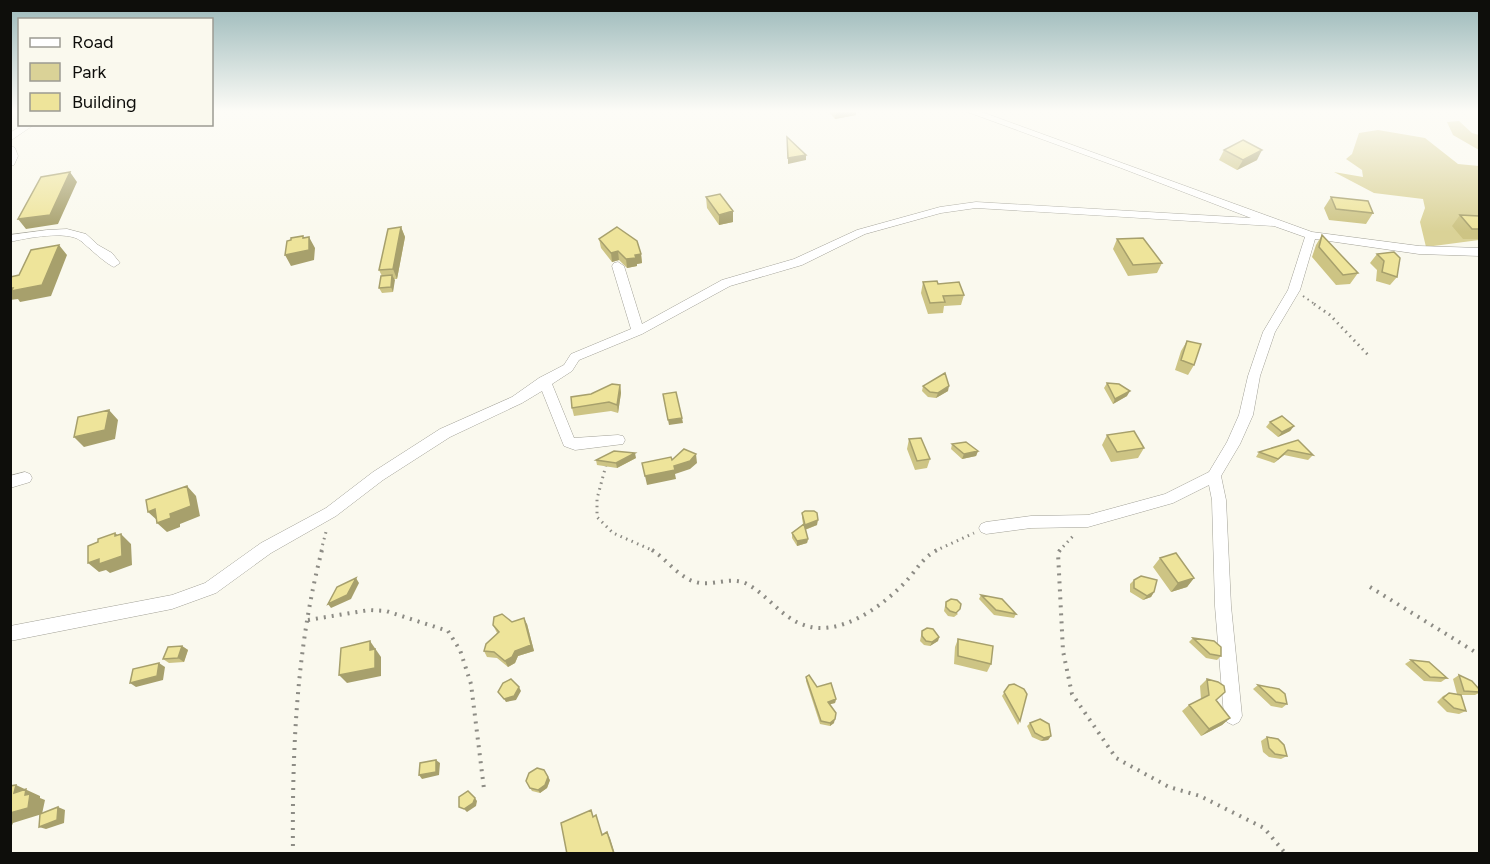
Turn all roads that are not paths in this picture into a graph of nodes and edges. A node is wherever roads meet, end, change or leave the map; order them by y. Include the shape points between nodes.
1 (1079, 151) edge
2 (1275, 223) junction
3 (1311, 235) junction
4 (10, 239) edge
5 (1479, 252) edge
6 (114, 263) dead end
7 (618, 266) dead end
8 (638, 331) junction
9 (544, 381) junction
10 (613, 441) road end
11 (1214, 476) junction
12 (25, 478) dead end
13 (10, 482) edge
14 (986, 528) road end
15 (10, 634) edge
16 (1233, 716) dead end

1 - 2 street
2 - 3 street
2 - 8 street via 1032,207 958,207 861,232 798,262 726,283
3 - 5 street via 1419,250
3 - 11 street via 1294,291 1269,332 1246,415
4 - 6 street via 26,234 82,236 94,248 107,253
7 - 8 street
8 - 9 street via 575,357 568,368
9 - 10 street via 569,442 575,445
9 - 15 street via 517,400 446,433 378,476 331,512 266,548 194,596
11 - 14 street via 1168,499 1088,521
11 - 16 street via 1219,500
12 - 13 street

